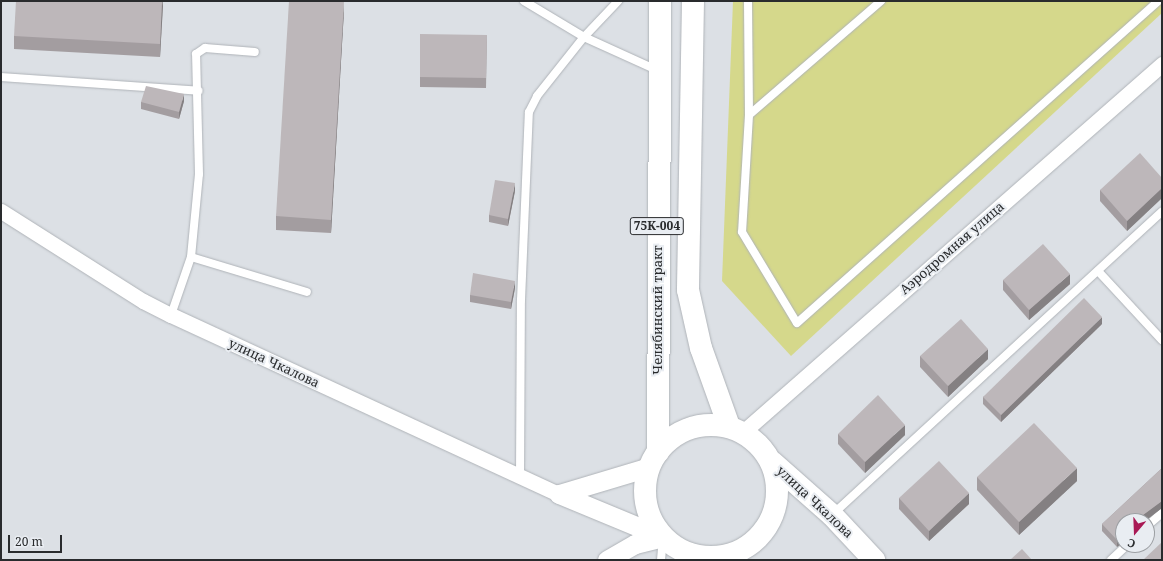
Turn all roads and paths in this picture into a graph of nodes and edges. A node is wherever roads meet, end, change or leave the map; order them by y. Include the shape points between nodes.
1 (524, 1) edge
2 (618, 1) edge
3 (660, 1) edge
4 (693, 1) edge
5 (748, 1) edge
6 (881, 1) edge
7 (1158, 1) edge
8 (584, 37) junction
9 (255, 52) dead end
10 (1162, 64) edge
11 (659, 71) junction
12 (1, 77) edge
13 (199, 91) junction
14 (749, 115) junction
15 (1, 211) edge
16 (1162, 211) edge
17 (191, 257) junction
18 (1098, 271) junction
19 (307, 292) dead end
20 (171, 315) junction
21 (1162, 340) edge
22 (736, 429) junction
23 (653, 459) junction
24 (772, 462) junction
25 (520, 476) junction
26 (559, 494) junction
27 (832, 515) junction
28 (663, 537) junction
29 (1118, 553) edge
30 (692, 556) edge
31 (607, 560) edge
32 (661, 560) edge
33 (874, 560) edge
34 (1110, 560) edge

1 - 8 lane
2 - 8 lane
3 - 11 main road, Челябинский тракт / 75К-004
4 - 22 main road, 75К-004 via 688,290 701,348
5 - 14 lane
6 - 14 lane
7 - 14 lane via 797,323 742,232
8 - 11 lane
8 - 25 lane via 537,96 529,112 521,300
9 - 13 lane via 201,49 196,57
10 - 22 street, Аэродромная улица
11 - 23 main road, Челябинский тракт / 75К-004
12 - 13 lane
13 - 17 lane via 198,174
15 - 20 street, улица Чкалова via 143,301
16 - 18 lane
17 - 19 lane
17 - 20 lane
18 - 21 lane
18 - 27 lane
20 - 25 street, улица Чкалова
22 - 23 main road via 707,424 685,430
22 - 24 main road
23 - 26 street
23 - 28 main road via 645,491 650,516
24 - 27 main road, улица Чкалова
24 - 30 main road via 778,496 767,528 741,551 707,558
25 - 26 street, улица Чкалова
26 - 28 street
27 - 33 main road, улица Чкалова
28 - 30 main road
28 - 31 street via 635,544
28 - 32 lane
29 - 34 lane

